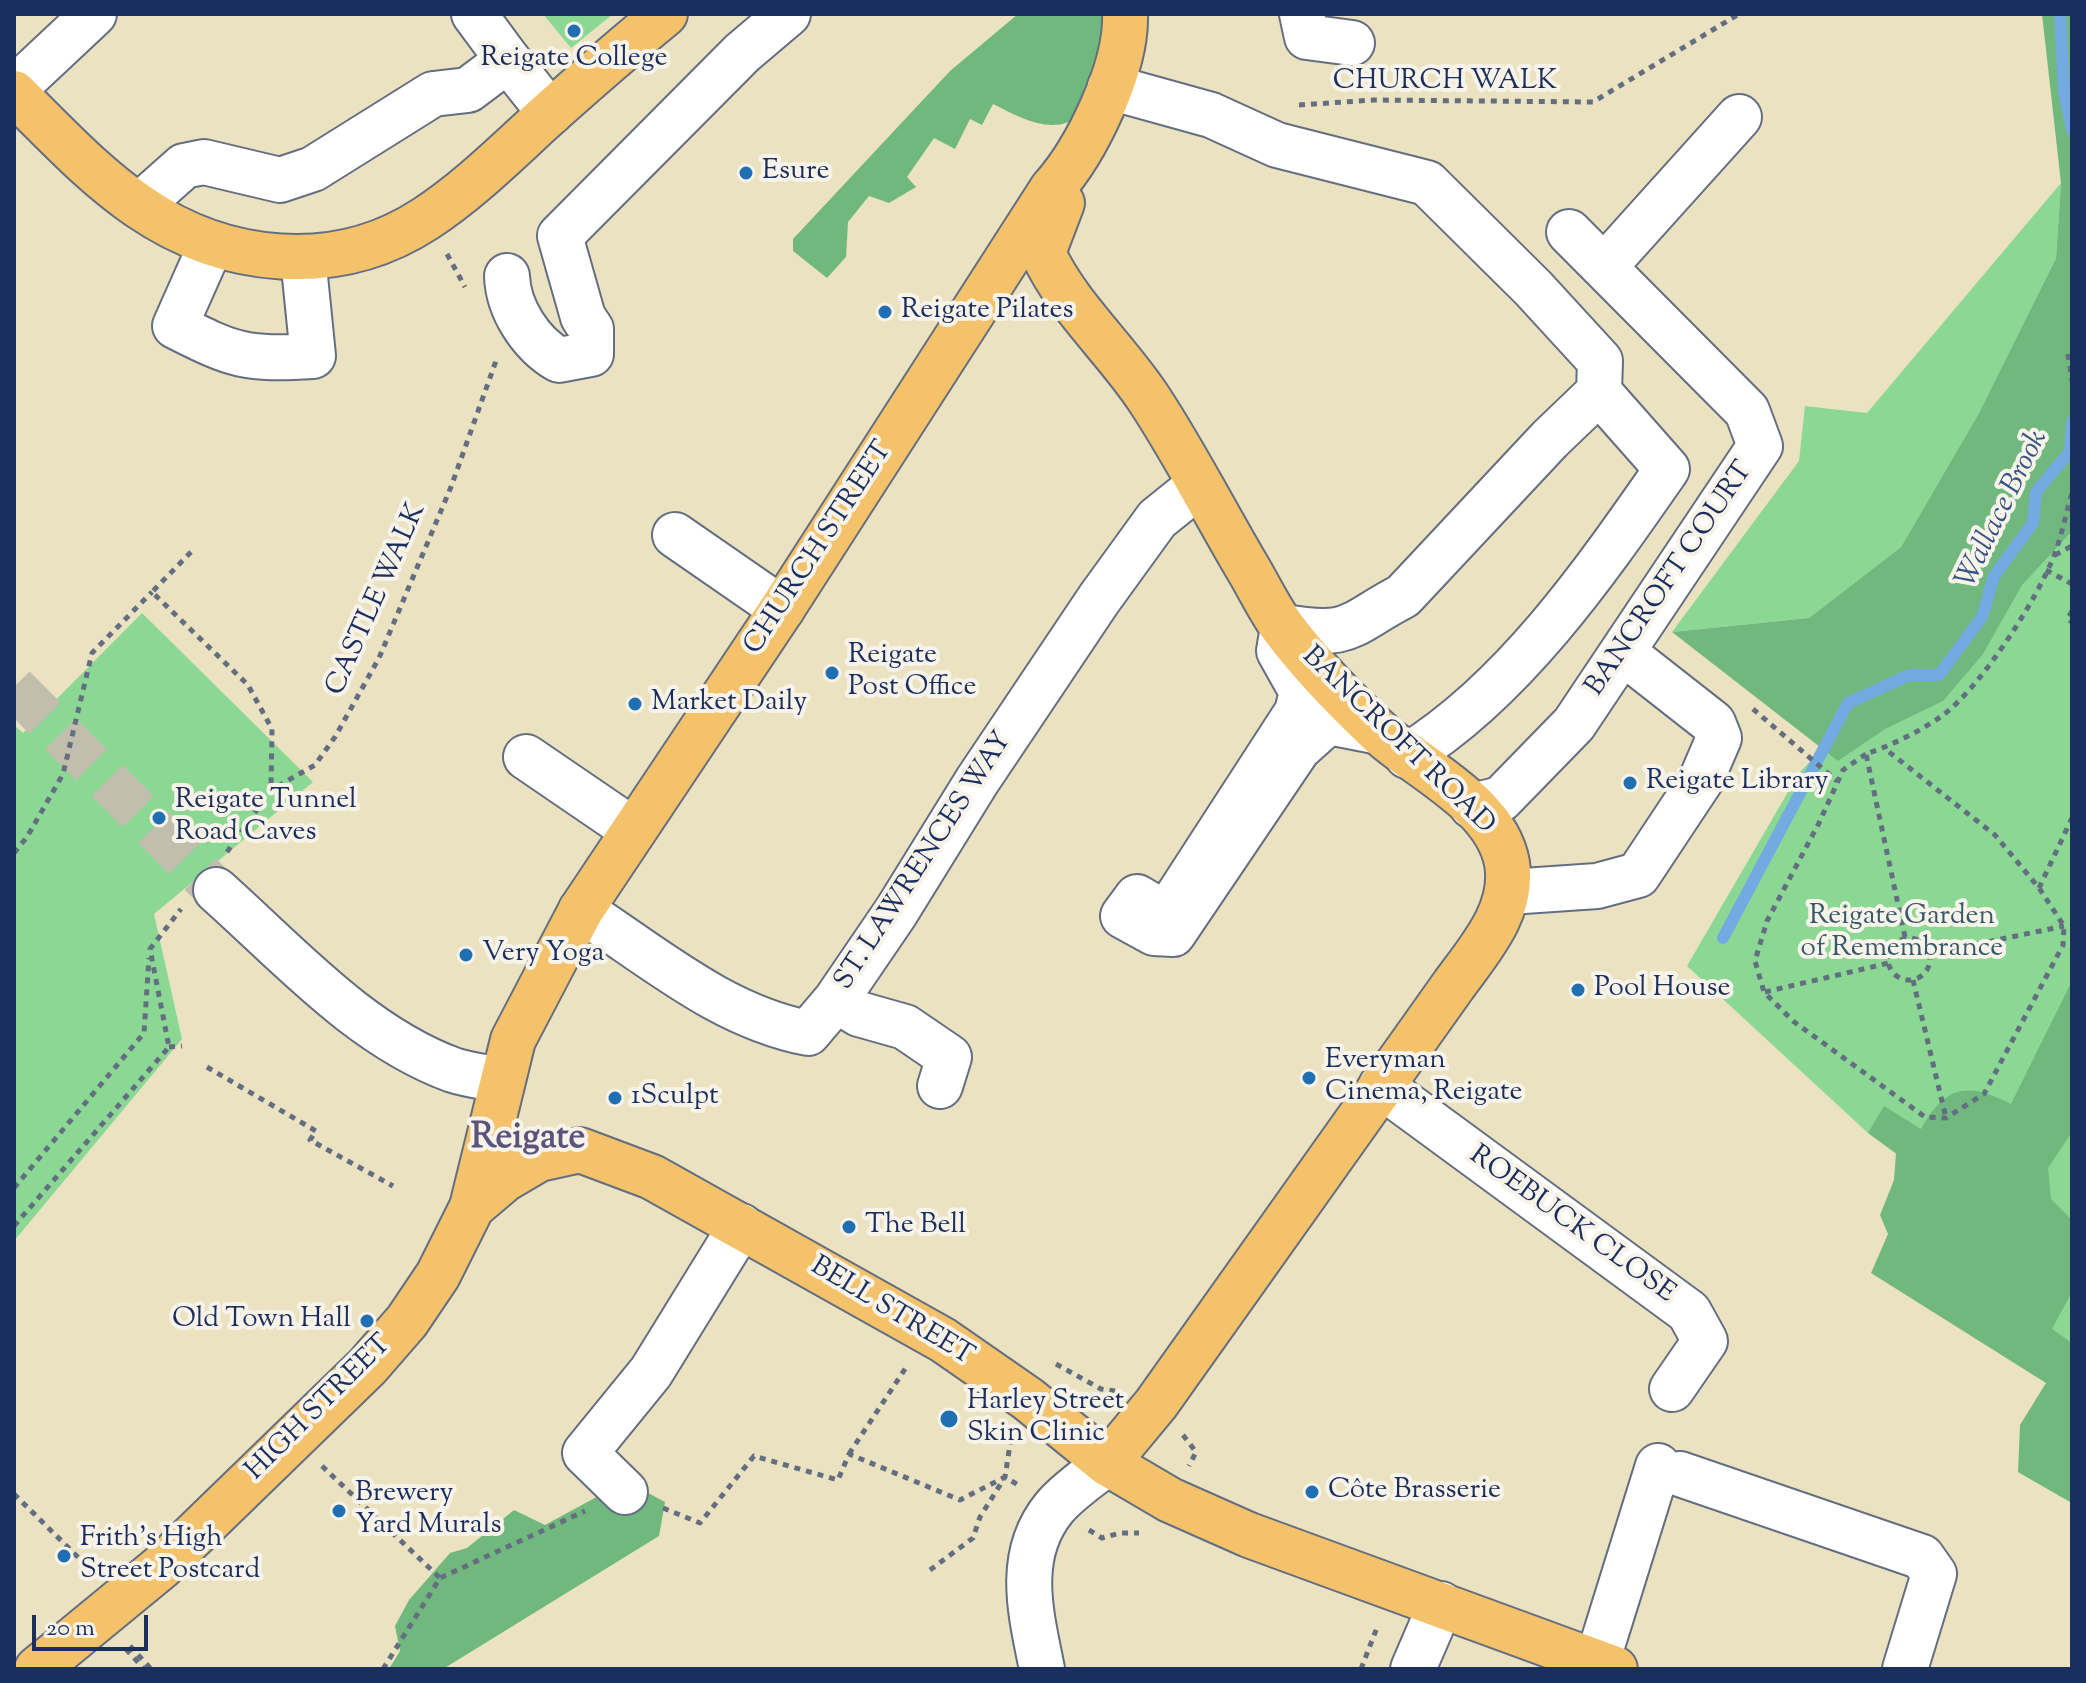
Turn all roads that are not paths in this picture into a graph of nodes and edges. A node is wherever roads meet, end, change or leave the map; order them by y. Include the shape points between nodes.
1 (474, 14) edge
2 (665, 14) edge
3 (687, 14) edge
4 (788, 14) edge
5 (1125, 14) edge
6 (1302, 14) edge
7 (87, 16) edge
8 (1352, 43) dead end
9 (623, 49) junction
10 (508, 60) junction
11 (1110, 87) junction
12 (14, 91) edge
13 (550, 113) junction
14 (1739, 117) dead end
15 (1074, 164) junction
16 (139, 206) junction
17 (1569, 232) dead end
18 (211, 245) junction
19 (303, 257) junction
20 (1604, 267) junction
21 (489, 286) road end
22 (1599, 392) junction
23 (1198, 486) junction
24 (675, 535) dead end
25 (782, 609) junction
26 (1283, 627) junction
27 (1625, 654) junction
28 (1393, 744) junction
29 (526, 757) dead end
30 (1472, 806) junction
31 (633, 830) junction
32 (208, 884) tunnel mouth
33 (1509, 892) junction
34 (581, 910) junction
35 (836, 1000) junction
36 (501, 1080) junction
37 (940, 1086) dead end
38 (1381, 1086) junction
39 (472, 1207) junction
40 (741, 1226) junction
41 (1672, 1389) dead end
42 (1156, 1404) junction
43 (1107, 1463) junction
44 (625, 1492) road end
45 (1170, 1500) junction
46 (1441, 1604) junction
47 (1606, 1665) edge
48 (37, 1669) edge
49 (1042, 1669) edge
50 (1413, 1669) edge
51 (1905, 1669) edge

1 - 10 street
2 - 9 main road
3 - 9 main road
4 - 21 street via 742,53 560,236 591,329 591,354 559,360 542,350 508,294
5 - 11 main road, CHURCH STREET
6 - 8 street via 1307,37
7 - 12 street
9 - 13 main road
10 - 13 street
10 - 16 street via 468,90 433,94 313,169 280,180 204,162 184,166
11 - 15 main road, CHURCH STREET
11 - 22 street via 1211,115 1277,145 1427,183 1600,361
12 - 16 main road via 96,172
13 - 19 main road via 477,180 424,219 386,240
14 - 20 street
15 - 23 main road, BANCROFT ROAD via 1043,253 1053,277 1150,401
15 - 25 main road, CHURCH STREET via 1052,189
16 - 18 main road
17 - 20 street, BANCROFT COURT
18 - 19 main road
18 - 19 street via 175,326 223,351 258,359 313,356
20 - 27 street, BANCROFT COURT via 1747,411 1760,446
22 - 26 street via 1403,596 1358,626 1327,634
22 - 28 street via 1667,469 1594,574 1502,677 1435,738
23 - 26 main road, BANCROFT ROAD
23 - 35 street, ST. LAWRENCES WAY via 1157,519 1099,599
24 - 25 street
25 - 31 main road, CHURCH STREET
26 - 28 main road, BANCROFT ROAD via 1329,682
26 - 28 street via 1279,651 1302,692 1297,712 1172,905 1153,907 1137,897 1123,916 1154,933 1173,934 1316,729 1328,722
27 - 30 street, BANCROFT COURT via 1574,724 1501,799
27 - 33 street via 1713,723 1719,738 1701,780 1638,875 1597,886
28 - 30 main road, BANCROFT ROAD
29 - 31 street
30 - 33 main road, BANCROFT ROAD via 1496,834 1507,862
31 - 34 main road, CHURCH STREET
32 - 36 street via 355,1015 454,1070
33 - 38 main road via 1496,924
34 - 35 street, ST. LAWRENCES WAY via 734,1010 769,1025 808,1033
34 - 36 main road, CHURCH STREET via 524,1013
35 - 37 street via 859,1014 905,1027 949,1057
36 - 39 main road, HIGH STREET
38 - 41 street, ROEBUCK CLOSE via 1689,1312 1705,1341
38 - 42 main road
39 - 40 main road, BELL STREET via 539,1159 580,1150 652,1177
39 - 48 main road, HIGH STREET via 438,1275 367,1367 141,1584
40 - 43 main road, BELL STREET via 928,1331 1028,1399
40 - 44 street via 651,1372 585,1453
42 - 43 main road
42 - 45 main road via 1148,1461
43 - 45 main road, BELL STREET
43 - 49 street via 1055,1507 1037,1536 1026,1579
45 - 46 main road, BELL STREET via 1249,1535
46 - 47 main road, BELL STREET
46 - 50 street
47 - 51 street via 1669,1470 1922,1557 1934,1574

